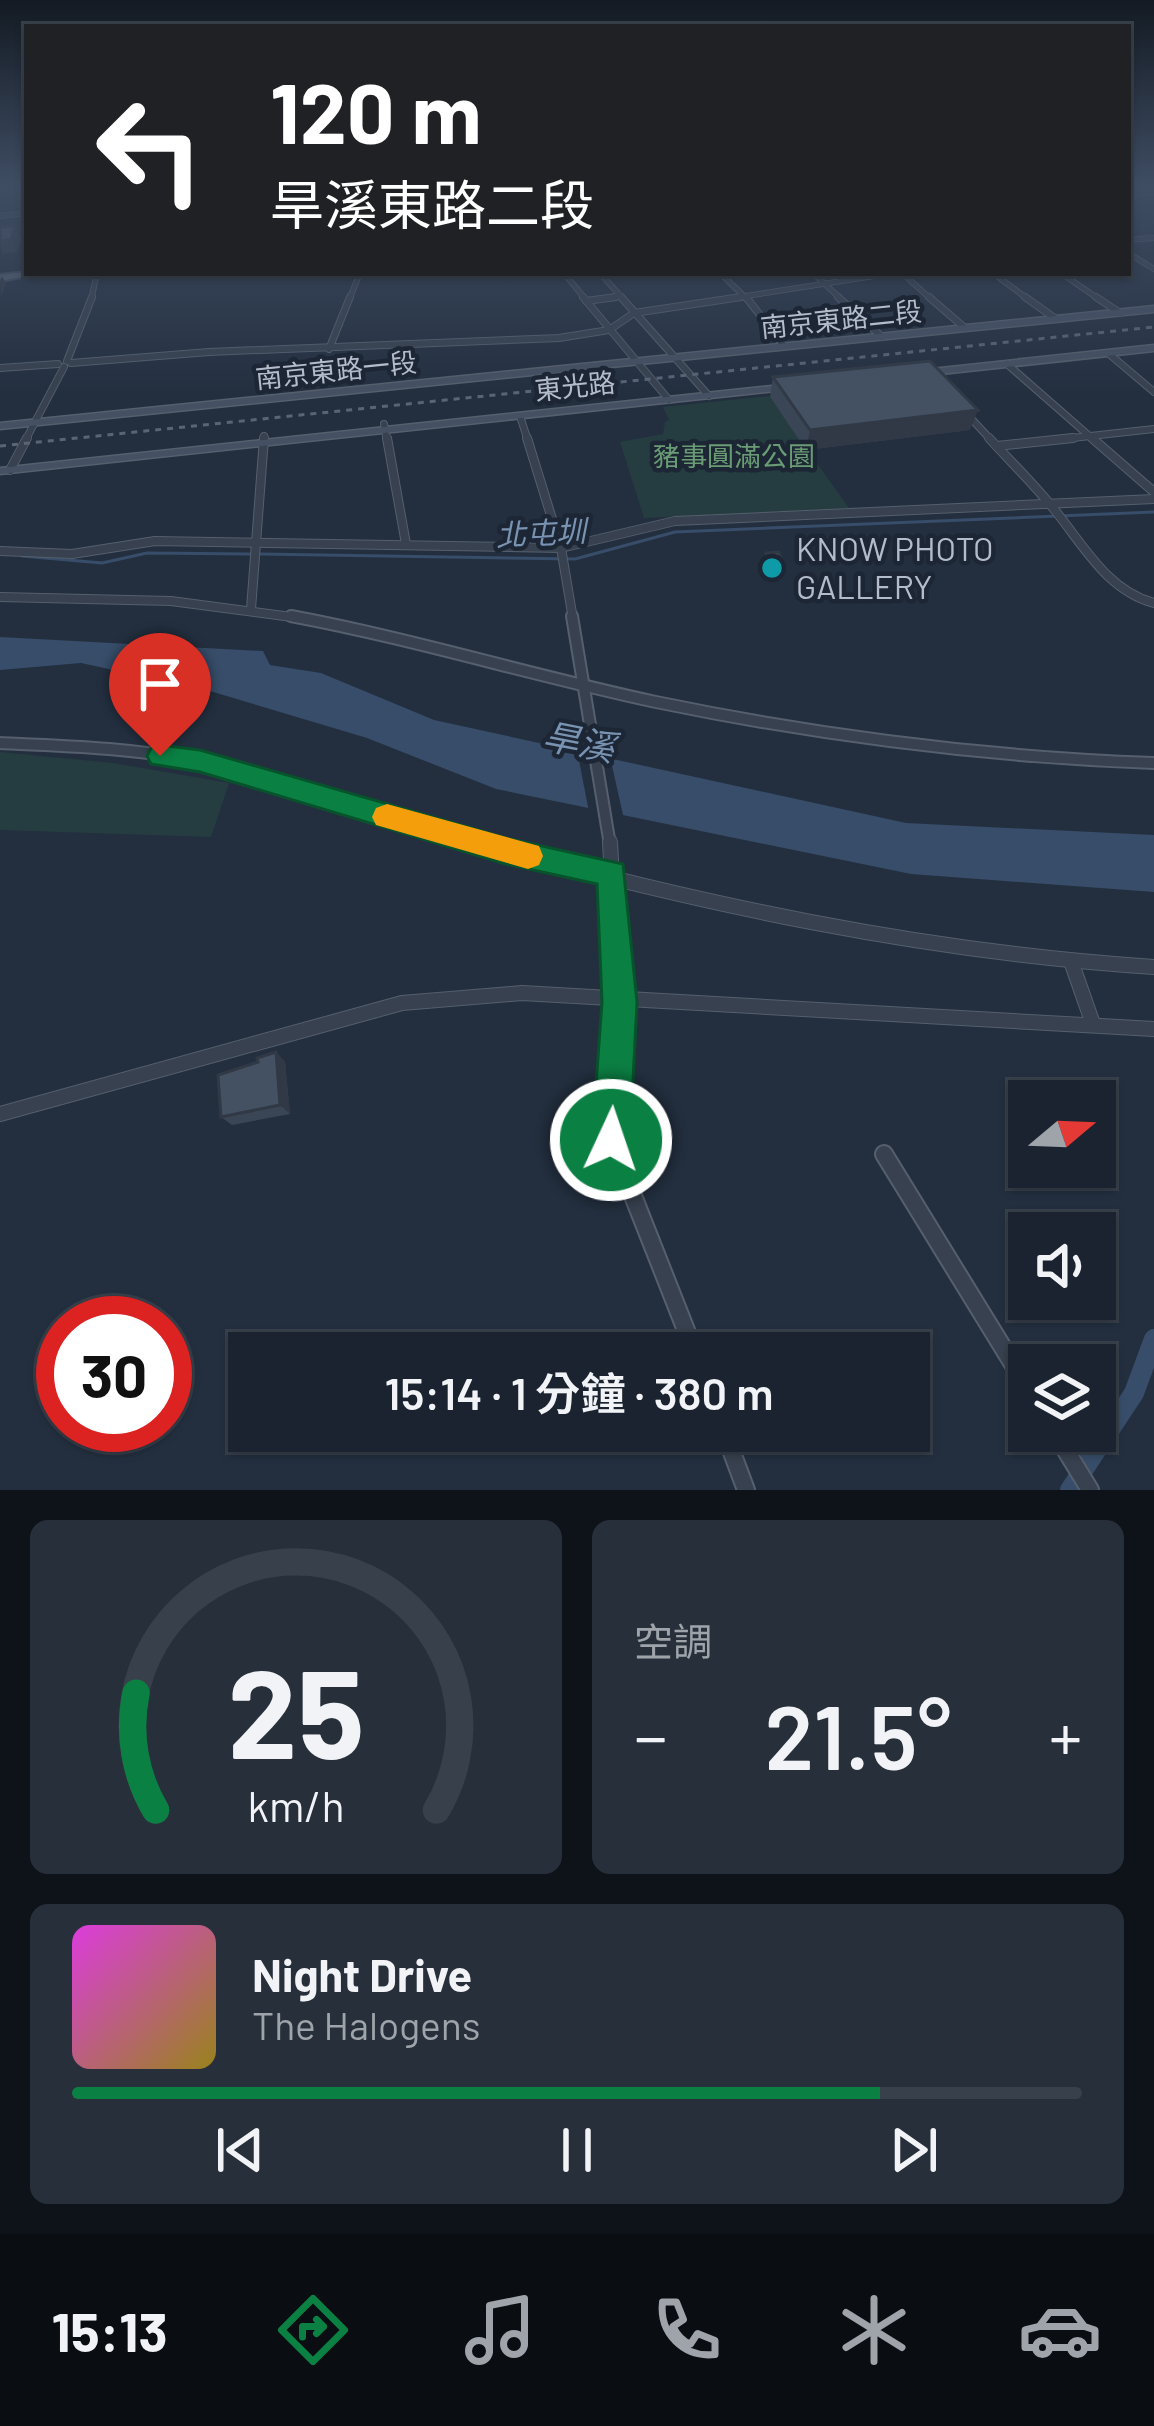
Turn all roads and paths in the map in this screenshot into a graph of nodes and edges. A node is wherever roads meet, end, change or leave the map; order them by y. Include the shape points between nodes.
1 (97, 276) edge
2 (359, 276) edge
3 (566, 276) edge
4 (603, 276) edge
5 (723, 276) edge
6 (817, 276) edge
7 (873, 276) edge
8 (905, 276) edge
9 (997, 276) edge
10 (1065, 276) edge
11 (826, 283) junction
12 (620, 296) junction
13 (745, 296) junction
14 (586, 301) junction
15 (1154, 310) edge
16 (634, 313) junction
17 (1120, 313) junction
18 (1056, 319) junction
19 (965, 328) junction
20 (609, 330) junction
21 (882, 337) junction
22 (1154, 345) edge
23 (784, 346) junction
24 (329, 349) junction
25 (1108, 353) junction
26 (676, 358) junction
27 (636, 362) junction
28 (65, 363) junction
29 (1007, 364) junction
30 (0, 368) edge
31 (925, 370) junction
32 (903, 372) edge
33 (813, 379) edge
34 (796, 387) edge
35 (941, 387) edge
36 (1154, 392) edge
37 (707, 393) junction
38 (667, 398) junction
39 (955, 402) edge
40 (520, 416) junction
41 (37, 422) junction
42 (0, 426) edge
43 (384, 427) junction
44 (1154, 429) edge
45 (1089, 436) junction
46 (264, 440) junction
47 (997, 446) junction
48 (6, 467) edge
49 (1154, 495) edge
50 (1051, 505) junction
51 (256, 544) junction
52 (406, 544) junction
53 (562, 549) junction
54 (2, 551) edge
55 (0, 597) edge
56 (1154, 604) edge
57 (251, 610) junction
58 (582, 686) junction
59 (0, 743) edge
60 (1154, 763) edge
61 (612, 866) junction
62 (1072, 964) junction
63 (1154, 967) edge
64 (620, 1002) junction
65 (1094, 1024) junction
66 (1154, 1029) edge
67 (0, 1114) edge
68 (884, 1154) dead end
69 (687, 1332) edge
70 (1008, 1356) edge
71 (732, 1452) edge
72 (1067, 1452) edge
73 (746, 1490) edge
74 (1090, 1490) edge

1 - 28 street
2 - 24 street
3 - 14 street
4 - 12 street
5 - 13 street
6 - 11 street
7 - 11 street
8 - 19 street
9 - 18 street
10 - 17 street
11 - 13 street
11 - 21 street
12 - 14 street
12 - 16 street
13 - 16 street
13 - 23 street
14 - 20 street
15 - 17 street, 南京東路二段
16 - 20 street
16 - 26 street
17 - 18 street, 南京東路二段
18 - 19 street, 南京東路二段
19 - 21 street, 南京東路二段
20 - 24 street
20 - 27 street
21 - 23 street, 南京東路二段
22 - 25 street
22 - 31 street
23 - 26 street, 南京東路二段
24 - 28 street
25 - 29 street
25 - 36 street
26 - 27 street, 南京東路一段
26 - 37 street
27 - 38 street
27 - 41 street, 南京東路一段
28 - 30 street
28 - 41 street
29 - 31 street
29 - 45 street
31 - 32 street
31 - 35 street
33 - 37 street, 東光路
34 - 37 street, 東光路
37 - 38 street, 東光路
38 - 40 street, 東光路
38 - 43 street, 東光路
39 - 47 street
40 - 43 street, 東光路
40 - 53 street
41 - 42 street, 南京東路一段
41 - 48 street
43 - 46 street, 東光路
43 - 52 street
44 - 45 street
45 - 47 street
45 - 49 street
46 - 48 street, 東光路
46 - 51 street
47 - 50 street
49 - 50 street
50 - 53 street via 675,521
50 - 56 street via 1119,589
51 - 52 street
51 - 54 street
51 - 57 street
52 - 53 street
53 - 58 street
55 - 57 street
57 - 58 street
58 - 60 street via 834,736 997,756
58 - 61 street
59 - 61 street via 200,761 506,851
61 - 62 street via 809,921
61 - 64 street
62 - 63 street
62 - 65 street
64 - 65 street
64 - 67 street via 522,993 402,1003
64 - 69 street via 611,1140
65 - 66 street
68 - 70 street
71 - 73 street
72 - 74 street

